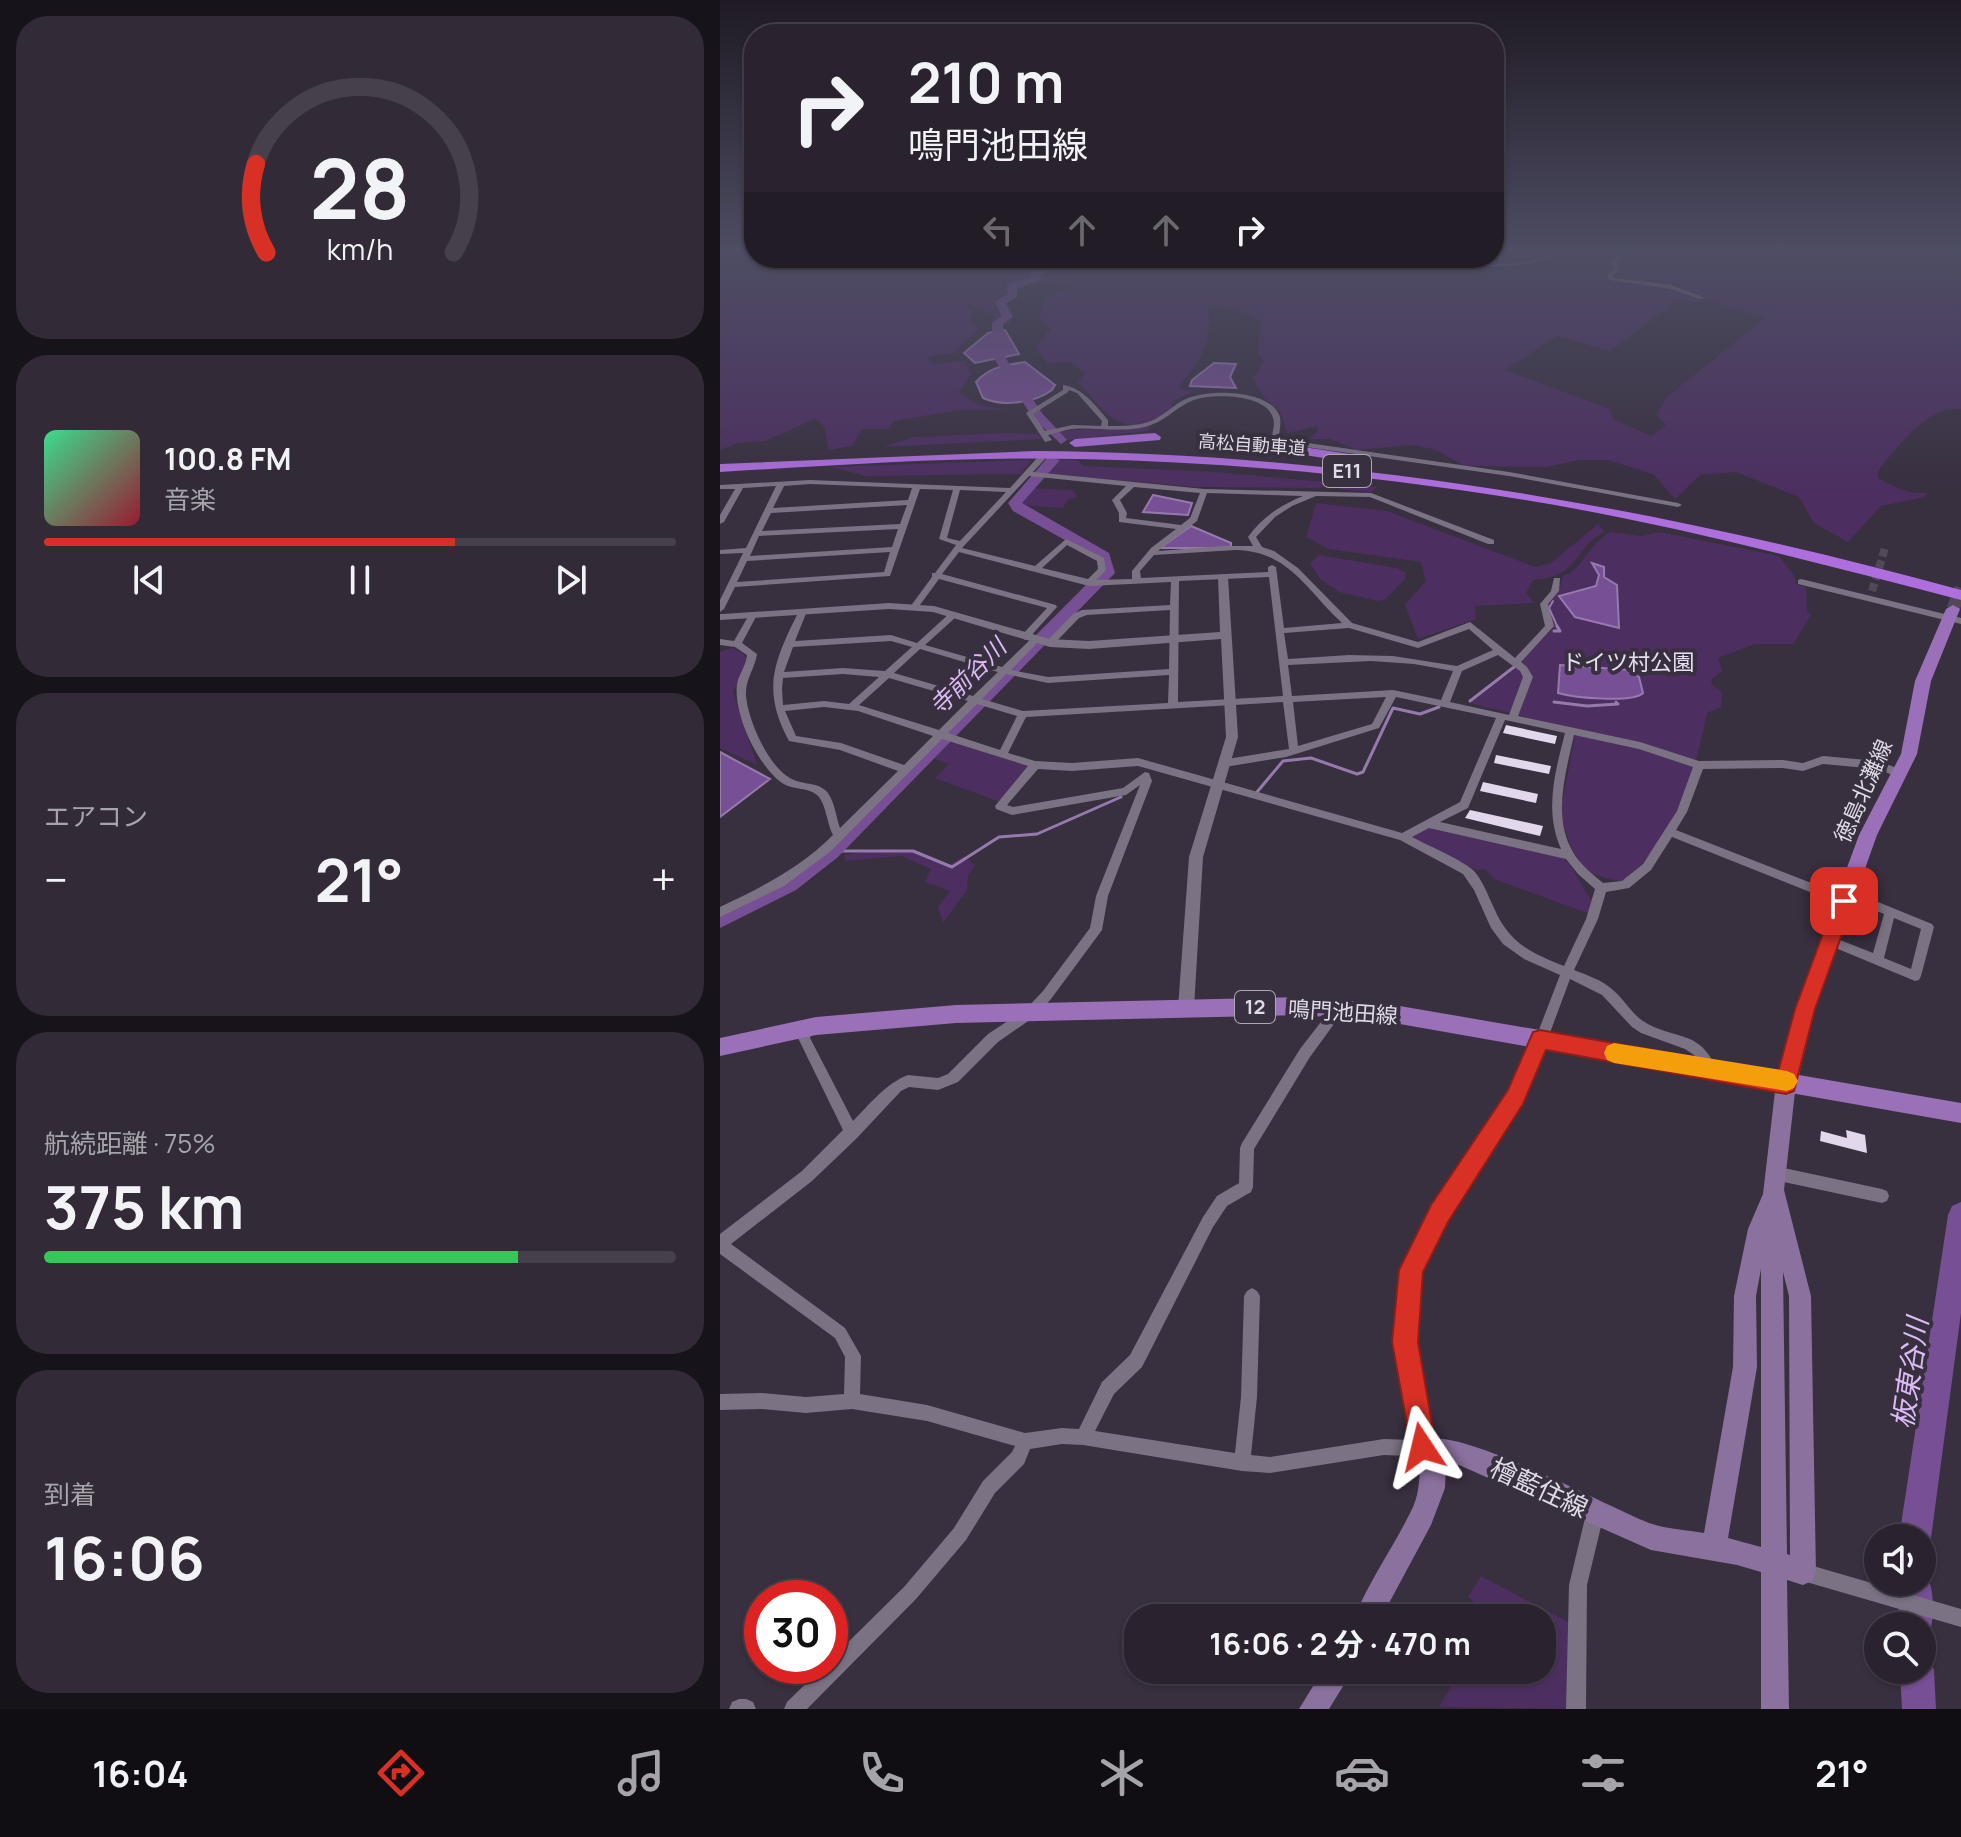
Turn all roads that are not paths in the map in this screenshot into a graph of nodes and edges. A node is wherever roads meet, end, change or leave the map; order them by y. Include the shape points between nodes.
1 (1104, 428) junction
2 (1155, 437) dead end
3 (1281, 440) junction
4 (1264, 445) dead end
5 (1345, 449) dead end
6 (855, 453) junction
7 (1176, 458) junction
8 (1041, 459) dead end
9 (720, 462) edge
10 (720, 468) edge
11 (1033, 475) junction
12 (1133, 483) junction
13 (781, 484) junction
14 (740, 486) junction
15 (917, 486) junction
16 (720, 487) edge
17 (1519, 487) junction
18 (957, 488) junction
19 (1327, 489) junction
20 (1408, 489) dead end
21 (1013, 490) junction
22 (1204, 491) junction
23 (911, 502) junction
24 (1678, 505) dead end
25 (768, 511) junction
26 (1564, 514) dead end
27 (720, 522) edge
28 (904, 526) junction
29 (1183, 528) junction
30 (757, 534) junction
31 (1491, 542) dead end
32 (960, 546) junction
33 (896, 549) junction
34 (1259, 549) junction
35 (720, 552) edge
36 (1153, 553) junction
37 (746, 554) junction
38 (1271, 555) junction
39 (1035, 570) junction
40 (1272, 574) junction
41 (1887, 574) junction
42 (935, 575) junction
43 (1223, 577) junction
44 (1175, 580) junction
45 (1557, 580) dead end
46 (1137, 582) junction
47 (1801, 582) dead end
48 (1096, 583) junction
49 (732, 585) junction
50 (1961, 588) edge
51 (914, 607) junction
52 (1175, 607) junction
53 (803, 611) junction
54 (1956, 611) edge
55 (721, 614) edge
56 (753, 615) junction
57 (953, 615) junction
58 (1349, 625) junction
59 (1279, 631) junction
60 (1227, 635) junction
61 (1175, 638) junction
62 (1039, 641) junction
63 (720, 642) edge
64 (737, 644) junction
65 (790, 644) junction
66 (920, 645) junction
67 (1418, 645) junction
68 (1499, 651) junction
69 (1415, 660) junction
70 (1283, 662) junction
71 (1516, 662) junction
72 (1458, 669) junction
73 (1009, 672) junction
74 (1174, 672) junction
75 (887, 674) junction
76 (778, 675) junction
77 (1393, 693) junction
78 (1288, 698) junction
79 (1231, 702) junction
80 (978, 703) junction
81 (1445, 703) junction
82 (852, 706) junction
83 (1173, 706) junction
84 (778, 709) junction
85 (1023, 714) junction
86 (1507, 717) junction
87 (1570, 732) junction
88 (945, 736) junction
89 (1294, 751) junction
90 (1002, 755) junction
91 (1225, 763) junction
92 (1035, 765) junction
93 (1699, 765) junction
94 (1153, 766) junction
95 (905, 769) junction
96 (1901, 774) junction
97 (1144, 778) junction
98 (1218, 785) junction
99 (1427, 823) junction
100 (1671, 832) junction
101 (839, 835) junction
102 (1403, 837) junction
103 (1569, 855) junction
104 (1601, 888) junction
105 (1846, 898) junction
106 (720, 912) edge
107 (1890, 912) junction
108 (1830, 941) junction
109 (1877, 960) junction
110 (1567, 972) junction
111 (1186, 1008) junction
112 (1338, 1009) junction
113 (1030, 1013) junction
114 (808, 1027) junction
115 (1540, 1039) junction
116 (720, 1047) edge
117 (1710, 1071) junction
118 (1786, 1083) junction
119 (1961, 1113) edge
120 (852, 1133) junction
121 (1775, 1181) junction
122 (1882, 1196) dead end
123 (720, 1244) edge
124 (1252, 1296) dead end
125 (852, 1401) junction
126 (720, 1402) edge
127 (1083, 1437) junction
128 (1025, 1441) junction
129 (1428, 1448) junction
130 (1242, 1463) junction
131 (1595, 1514) junction
132 (1714, 1548) junction
133 (1812, 1575) junction
134 (1374, 1604) edge
135 (1961, 1618) edge
136 (1330, 1684) edge
137 (739, 1709) edge
138 (746, 1709) edge
139 (794, 1709) edge
140 (1313, 1709) edge
141 (1576, 1709) edge
142 (1775, 1709) edge

1 - 1 street via 1104,418 1079,392 1065,386 1061,396 1029,413 1049,434 1072,427
1 - 3 street via 1157,421 1205,396 1252,398 1274,412
2 - 6 highway
3 - 5 street via 1336,443
3 - 24 street
4 - 17 highway
6 - 9 highway, 高松自動車道 / E11
6 - 17 highway, 高松自動車道 / E11 via 1203,453
7 - 10 highway, 高松自動車道 / E11 via 980,456
7 - 20 highway
7 - 41 highway, 高松自動車道 / E11 via 1306,467 1517,494 1730,535
8 - 11 street
11 - 12 street
11 - 21 street
12 - 22 street
12 - 29 street via 1116,500 1122,520
13 - 14 street
13 - 15 street
13 - 25 street
14 - 16 street
14 - 27 street
15 - 18 street
15 - 23 street
17 - 50 highway, 高松自動車道 / E11 via 1734,529
18 - 21 street
18 - 32 street via 943,539
19 - 22 street
19 - 31 street via 1380,496
19 - 34 street via 1263,522 1252,537
21 - 32 street
22 - 29 street via 1194,519
23 - 25 street
23 - 28 street
25 - 30 street
26 - 41 highway via 1652,525
28 - 30 street
28 - 33 street
29 - 36 street
30 - 37 street
32 - 39 street
32 - 42 street
33 - 37 street
33 - 49 street via 887,574
34 - 36 street
34 - 38 street
35 - 37 street
36 - 46 street via 1136,571
37 - 49 street
38 - 40 street
38 - 58 street via 1320,593
39 - 48 street
39 - 48 street via 1066,541 1101,560
40 - 43 street
40 - 59 street
41 - 54 highway, 高松自動車道 / E11
42 - 51 street
42 - 62 street via 1053,607
43 - 44 street
43 - 60 street
44 - 46 street
44 - 52 street
45 - 71 street via 1544,604 1550,626
46 - 48 street
47 - 54 street
49 - 55 street
51 - 53 street
51 - 57 street
52 - 61 street
52 - 62 street via 1085,612
53 - 56 street
53 - 65 street
54 - 96 main road, 徳島北灘線 via 1923,681
55 - 56 street
56 - 64 street
57 - 62 street
57 - 66 street
58 - 59 street
58 - 67 street
59 - 70 street
60 - 61 street
60 - 79 street
61 - 62 street via 1089,645
61 - 74 street
62 - 73 street
63 - 64 street
64 - 101 street via 752,654 742,679 742,699 760,755 789,783 824,795
65 - 66 street via 873,638
65 - 76 street
66 - 73 street
66 - 75 street
67 - 68 street via 1470,625
67 - 69 street
68 - 71 street
68 - 72 street
69 - 70 street via 1373,656
69 - 72 street
70 - 78 street
71 - 86 street via 1528,677
72 - 81 street
73 - 74 street via 1066,680
73 - 80 street
74 - 83 street
75 - 76 street
75 - 80 street
75 - 82 street
76 - 84 street
77 - 78 street
77 - 81 street
77 - 89 street via 1376,726
78 - 79 street
78 - 89 street
79 - 83 street
79 - 91 street via 1232,737
80 - 85 street
80 - 88 street
81 - 86 street
82 - 84 street
82 - 88 street
83 - 85 street
84 - 95 street via 793,739 841,747
85 - 90 street
86 - 87 street
86 - 99 street via 1464,805
87 - 93 street
87 - 103 street via 1554,813
88 - 90 street
88 - 95 street
89 - 91 street
90 - 92 street
91 - 98 street
92 - 94 street
92 - 97 street via 1000,806 1012,811 1126,791
93 - 96 street via 1803,767 1835,760 1878,765
93 - 100 street
94 - 97 street
94 - 98 street
95 - 101 street
96 - 105 main road, 徳島北灘線 via 1868,835
97 - 113 street via 1102,896 1096,930
98 - 102 street
98 - 111 street via 1196,857
99 - 102 street
99 - 103 street
100 - 104 street via 1639,874 1625,885
100 - 105 street
101 - 106 street via 780,883
102 - 110 street via 1467,871 1490,916 1515,948
103 - 104 street via 1582,875
104 - 110 street
105 - 107 street
105 - 108 main road, 徳島北灘線
107 - 109 street
107 - 109 street via 1928,927 1915,976
108 - 109 street
108 - 118 main road, 徳島北灘線
110 - 115 street
110 - 117 street via 1601,989 1636,1023 1696,1047
111 - 112 main road, 鳴門池田線 / 12
111 - 113 main road, 鳴門池田線 / 12
112 - 115 main road, 鳴門池田線 / 12
112 - 127 street via 1247,1148 1246,1187 1222,1201 1208,1222 1136,1361 1108,1388
113 - 114 main road, 鳴門池田線 / 12 via 887,1017
113 - 120 street via 993,1038 953,1078 938,1084 908,1081 896,1087
114 - 116 main road, 鳴門池田線 / 12
114 - 120 street via 804,1038
115 - 117 main road, 鳴門池田線 / 12
115 - 129 street via 1516,1097 1440,1213 1411,1270 1405,1342
117 - 118 main road, 鳴門池田線 / 12
118 - 119 main road, 鳴門池田線 / 12
118 - 121 main road
120 - 123 street
121 - 122 street
121 - 132 main road via 1745,1296 1745,1367
121 - 133 main road via 1800,1296
121 - 142 main road
123 - 125 street via 840,1333 853,1356
124 - 130 street
125 - 126 street
125 - 128 street via 927,1413
127 - 128 street
127 - 130 street
128 - 139 street via 1018,1458 976,1504 960,1534 920,1581
129 - 130 street via 1384,1447 1270,1465
129 - 131 main road, 檜藍住線 via 1496,1467
129 - 134 main road via 1433,1488
131 - 132 main road, 檜藍住線 via 1651,1537
131 - 141 street via 1578,1585
132 - 133 main road, 檜藍住線
133 - 135 street
136 - 140 main road
137 - 138 street

